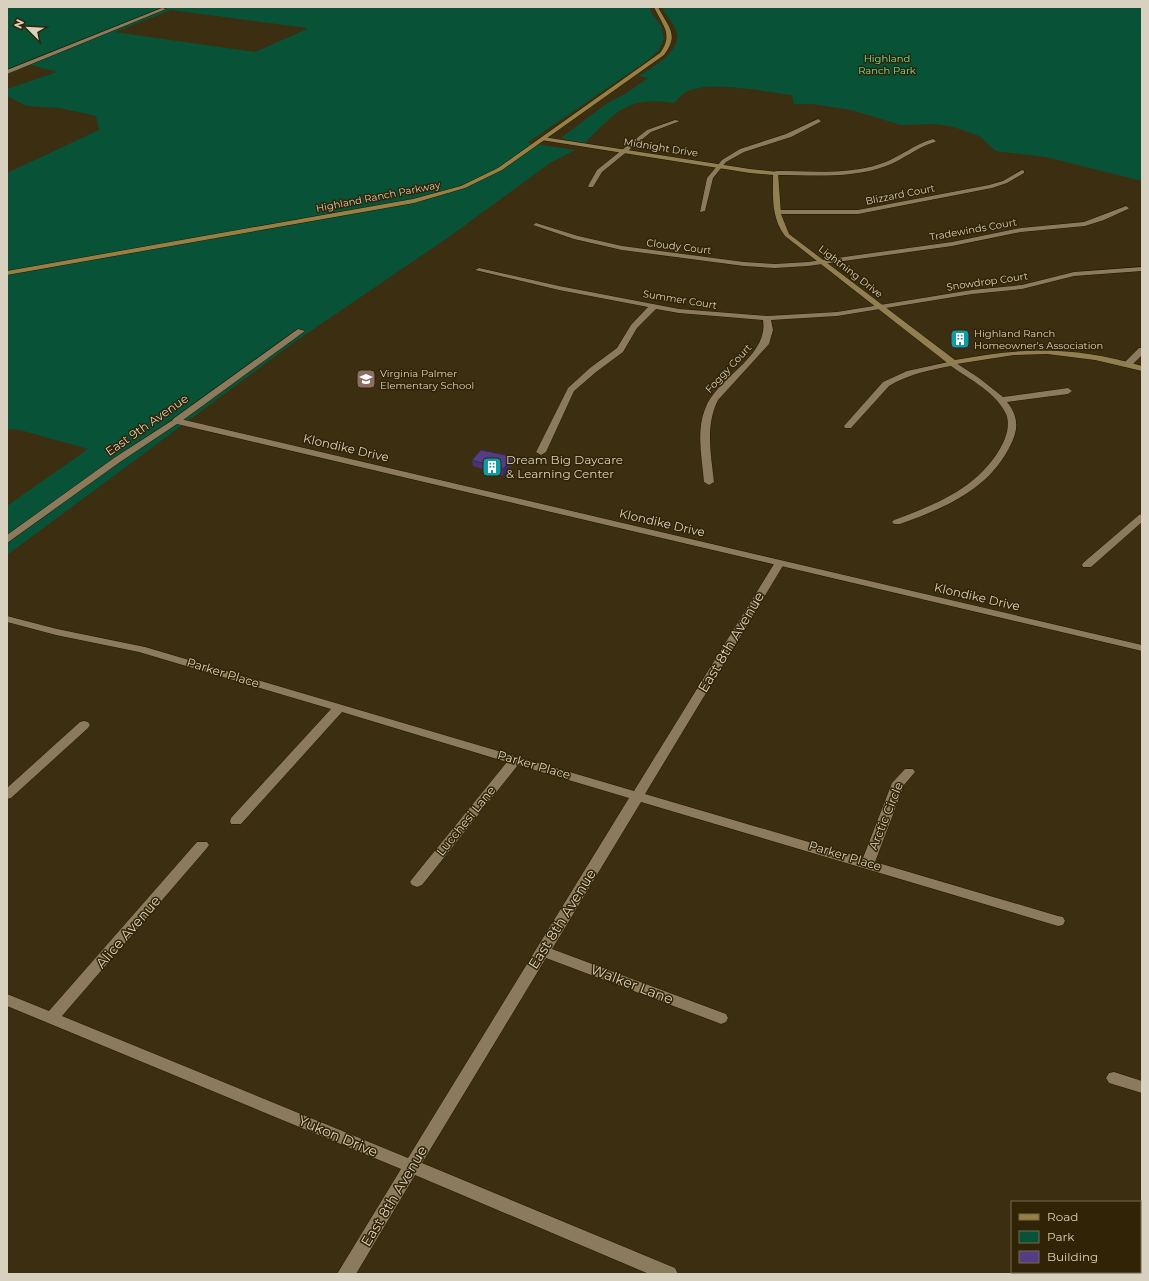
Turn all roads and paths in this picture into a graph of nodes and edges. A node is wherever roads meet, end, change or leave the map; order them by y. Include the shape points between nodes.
1 (656, 7) edge
2 (164, 9) dead end
3 (7, 72) edge
4 (677, 120) dead end
5 (818, 121) dead end
6 (543, 140) junction
7 (933, 141) dead end
8 (623, 152) junction
9 (719, 166) junction
10 (1022, 172) dead end
11 (776, 173) junction
12 (591, 186) dead end
13 (1126, 208) dead end
14 (702, 211) dead end
15 (778, 212) junction
16 (536, 225) dead end
17 (822, 262) junction
18 (479, 270) dead end
19 (1142, 270) edge
20 (7, 273) edge
21 (654, 306) junction
22 (881, 308) junction
23 (767, 318) junction
24 (301, 331) dead end
25 (1142, 350) edge
26 (953, 363) junction
27 (1128, 365) junction
28 (1142, 369) edge
29 (1068, 391) dead end
30 (1001, 400) junction
31 (176, 421) junction
32 (848, 426) dead end
33 (541, 452) dead end
34 (709, 482) dead end
35 (1142, 517) edge
36 (897, 522) dead end
37 (7, 540) edge
38 (779, 564) junction
39 (1087, 565) dead end
40 (7, 619) edge
41 (1142, 648) edge
42 (340, 708) junction
43 (84, 725) dead end
44 (515, 760) junction
45 (909, 772) dead end
46 (7, 795) edge
47 (639, 795) junction
48 (236, 821) dead end
49 (202, 845) dead end
50 (868, 863) junction
51 (417, 882) dead end
52 (1058, 921) dead end
53 (542, 951) junction
54 (7, 1000) edge
55 (52, 1018) junction
56 (721, 1018) dead end
57 (1114, 1078) dead end
58 (1142, 1087) edge
59 (412, 1168) junction
60 (346, 1274) edge
61 (669, 1274) edge

1 - 6 main road, Highland Ranch Parkway via 670,35 670,43 665,50
2 - 3 street
4 - 8 street via 649,131
5 - 9 street via 792,134 738,152
6 - 8 main road, Midnight Drive
6 - 20 main road, Highland Ranch Parkway via 484,178 433,196
7 - 11 street via 915,147 891,161 863,170
8 - 9 main road, Midnight Drive
8 - 12 street via 600,170
9 - 11 main road, Midnight Drive
9 - 14 street via 710,178
10 - 15 street, Blizzard Court via 990,187 872,210 836,213
11 - 15 main road, Lightning Drive
13 - 17 street, Tradewinds Court via 1094,222 1021,230 952,244
15 - 17 main road, Lightning Drive via 779,223 787,235
16 - 17 street, Cloudy Court via 600,244 648,252 760,266 792,266
17 - 22 main road, Lightning Drive
18 - 21 street, Summer Court
19 - 22 street, Snowdrop Court via 1074,274 1022,287 972,292
21 - 23 street, Summer Court via 703,314
21 - 33 street via 634,327 620,350 592,370 572,390
22 - 23 street, Summer Court via 837,314
22 - 26 main road, Lightning Drive
23 - 34 street, Foggy Court via 769,330 765,344 709,406 705,424
24 - 31 street, East 9th Avenue
25 - 27 street
26 - 27 main road via 1032,352 1091,356
26 - 30 street
26 - 32 street via 917,370 894,378
27 - 28 main road
29 - 30 street
30 - 36 street via 1011,414 1012,421 1006,448 993,466 960,494
31 - 37 street, East 9th Avenue
31 - 38 street, Klondike Drive
35 - 39 street
38 - 41 street, Klondike Drive
38 - 47 street, East 8th Avenue
40 - 42 street, Parker Place via 141,649
42 - 44 street, Parker Place
42 - 48 street
43 - 46 street
44 - 47 street, Parker Place
44 - 51 street, Lucchesi Lane
45 - 50 street, Arctic Circle via 898,783
47 - 50 street, Parker Place
47 - 53 street, East 8th Avenue
49 - 55 street, Alice Avenue
50 - 52 street, Parker Place
53 - 56 street, Walker Lane
53 - 59 street, East 8th Avenue
54 - 55 street, Yukon Drive
55 - 59 street, Yukon Drive
57 - 58 street
59 - 60 street, East 8th Avenue
59 - 61 street, Yukon Drive

